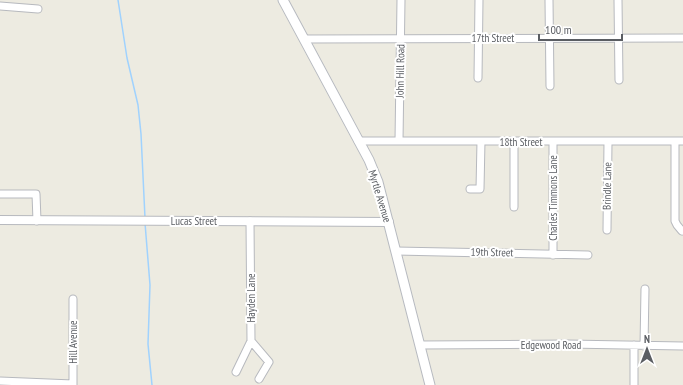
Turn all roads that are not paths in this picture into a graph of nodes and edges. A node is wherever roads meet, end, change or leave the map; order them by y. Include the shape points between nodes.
1 (283, 0) edge
2 (401, 0) edge
3 (479, 0) edge
4 (549, 0) edge
5 (618, 0) edge
6 (0, 6) edge
7 (38, 9) dead end
8 (401, 38) junction
9 (479, 38) junction
10 (550, 38) junction
11 (618, 38) junction
12 (683, 38) edge
13 (304, 39) junction
14 (478, 78) dead end
15 (618, 80) dead end
16 (550, 86) dead end
17 (358, 141) junction
18 (399, 141) junction
19 (675, 141) junction
20 (683, 141) edge
21 (481, 142) junction
22 (514, 142) junction
23 (553, 142) junction
24 (608, 142) junction
25 (470, 189) dead end
26 (0, 194) edge
27 (514, 207) dead end
28 (0, 220) edge
29 (37, 221) junction
30 (250, 221) junction
31 (389, 222) junction
32 (607, 230) dead end
33 (682, 231) dead end
34 (396, 251) junction
35 (553, 255) junction
36 (588, 255) dead end
37 (644, 289) dead end
38 (73, 299) dead end
39 (251, 341) junction
40 (634, 345) junction
41 (420, 346) junction
42 (644, 346) junction
43 (683, 346) edge
44 (236, 372) dead end
45 (259, 379) dead end
46 (0, 382) edge
47 (73, 385) edge
48 (430, 385) edge
49 (634, 385) edge

1 - 13 main road, Myrtle Avenue
2 - 8 street, John Hill Road
3 - 9 street
4 - 10 street
5 - 11 street
6 - 7 street
8 - 9 street, 17th Street
8 - 13 street, 17th Street
8 - 18 street, John Hill Road
9 - 10 street, 17th Street
9 - 14 street
10 - 11 street, 17th Street
10 - 16 street
11 - 12 street, 17th Street
11 - 15 street
13 - 17 main road, Myrtle Avenue
17 - 18 street, 18th Street
17 - 31 main road, Myrtle Avenue via 378,182
18 - 21 street, 18th Street
19 - 20 street, 18th Street
19 - 24 street, 18th Street
19 - 33 street via 675,221
21 - 22 street, 18th Street
21 - 25 street via 480,188
22 - 23 street, 18th Street
22 - 27 street
23 - 24 street, 18th Street
23 - 35 street, Charles Timmons Lane
24 - 32 street, Brindle Lane
26 - 29 street via 36,194
28 - 29 street, Lucas Street
29 - 30 street, Lucas Street
30 - 31 street, Lucas Street
30 - 39 street, Hayden Lane
31 - 34 main road, Myrtle Avenue
34 - 35 street, 19th Street
34 - 41 main road, Myrtle Avenue
35 - 36 street, 19th Street
37 - 42 street
38 - 47 street, Hill Avenue
39 - 44 street, Hayden Lane
39 - 45 street via 269,362
40 - 41 street, Edgewood Road
40 - 42 street, Edgewood Road
40 - 49 street
41 - 48 main road, Myrtle Avenue
42 - 43 street, Edgewood Road
46 - 47 street

